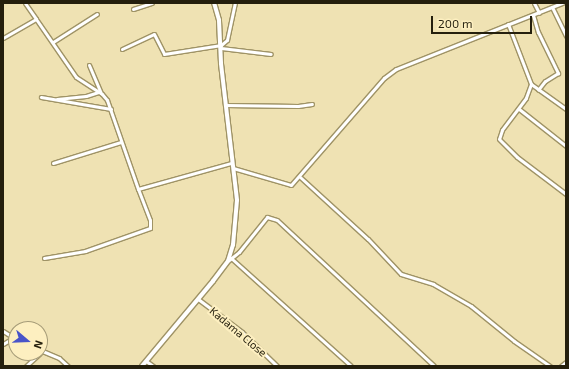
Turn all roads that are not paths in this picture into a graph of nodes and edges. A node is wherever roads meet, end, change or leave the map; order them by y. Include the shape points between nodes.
1 (25, 3) edge
2 (32, 3) edge
3 (152, 3) edge
4 (214, 3) edge
5 (235, 3) edge
6 (534, 3) edge
7 (562, 3) edge
8 (27, 7) junction
9 (552, 7) junction
10 (133, 8) dead end
11 (539, 13) junction
12 (97, 14) dead end
13 (533, 15) junction
14 (36, 19) junction
15 (508, 24) junction
16 (566, 36) edge
17 (3, 38) edge
18 (53, 42) junction
19 (221, 47) junction
20 (122, 49) dead end
21 (271, 54) dead end
22 (90, 65) dead end
23 (531, 84) junction
24 (538, 90) junction
25 (100, 93) junction
26 (312, 104) dead end
27 (225, 105) junction
28 (519, 109) junction
29 (566, 109) edge
30 (111, 110) junction
31 (121, 142) junction
32 (566, 146) edge
33 (53, 163) dead end
34 (231, 163) junction
35 (233, 168) junction
36 (300, 176) junction
37 (138, 189) junction
38 (566, 194) edge
39 (44, 258) dead end
40 (229, 260) junction
41 (198, 299) junction
42 (48, 355) edge
43 (146, 361) junction
44 (566, 362) edge
45 (68, 366) edge
46 (142, 366) edge
47 (153, 366) edge
48 (277, 366) edge
49 (351, 366) edge
50 (434, 366) edge
51 (550, 366) edge
52 (560, 366) edge

1 - 8 street
2 - 8 street
3 - 10 street
4 - 19 street
5 - 19 street via 227,40
6 - 11 street
7 - 9 street
8 - 14 street
9 - 11 street
9 - 16 street
11 - 13 street
12 - 18 street
13 - 15 street
13 - 24 street via 538,32 558,73 545,81
14 - 17 street
14 - 18 street
15 - 23 street
15 - 36 street via 396,69 384,78
18 - 25 street via 76,77
19 - 20 street via 164,54 154,34
19 - 21 street
19 - 27 street
22 - 25 street
23 - 24 street
23 - 28 street via 529,93
24 - 29 street
25 - 30 street
25 - 30 street via 69,99 41,98
26 - 27 street
27 - 34 street
28 - 32 street
28 - 38 street via 502,130 500,141
30 - 31 street
31 - 33 street
31 - 37 street
34 - 35 street
34 - 37 street
35 - 36 street via 287,186
35 - 40 street via 237,200 236,228
36 - 51 street via 368,239 401,274 433,284 471,306
37 - 39 street via 150,220 150,228 85,251
40 - 41 street
40 - 49 street
40 - 50 street via 267,217 277,220
41 - 43 street
41 - 48 street, Kadama Close via 242,332
42 - 45 street via 59,358
43 - 46 street
43 - 47 street
44 - 52 street

